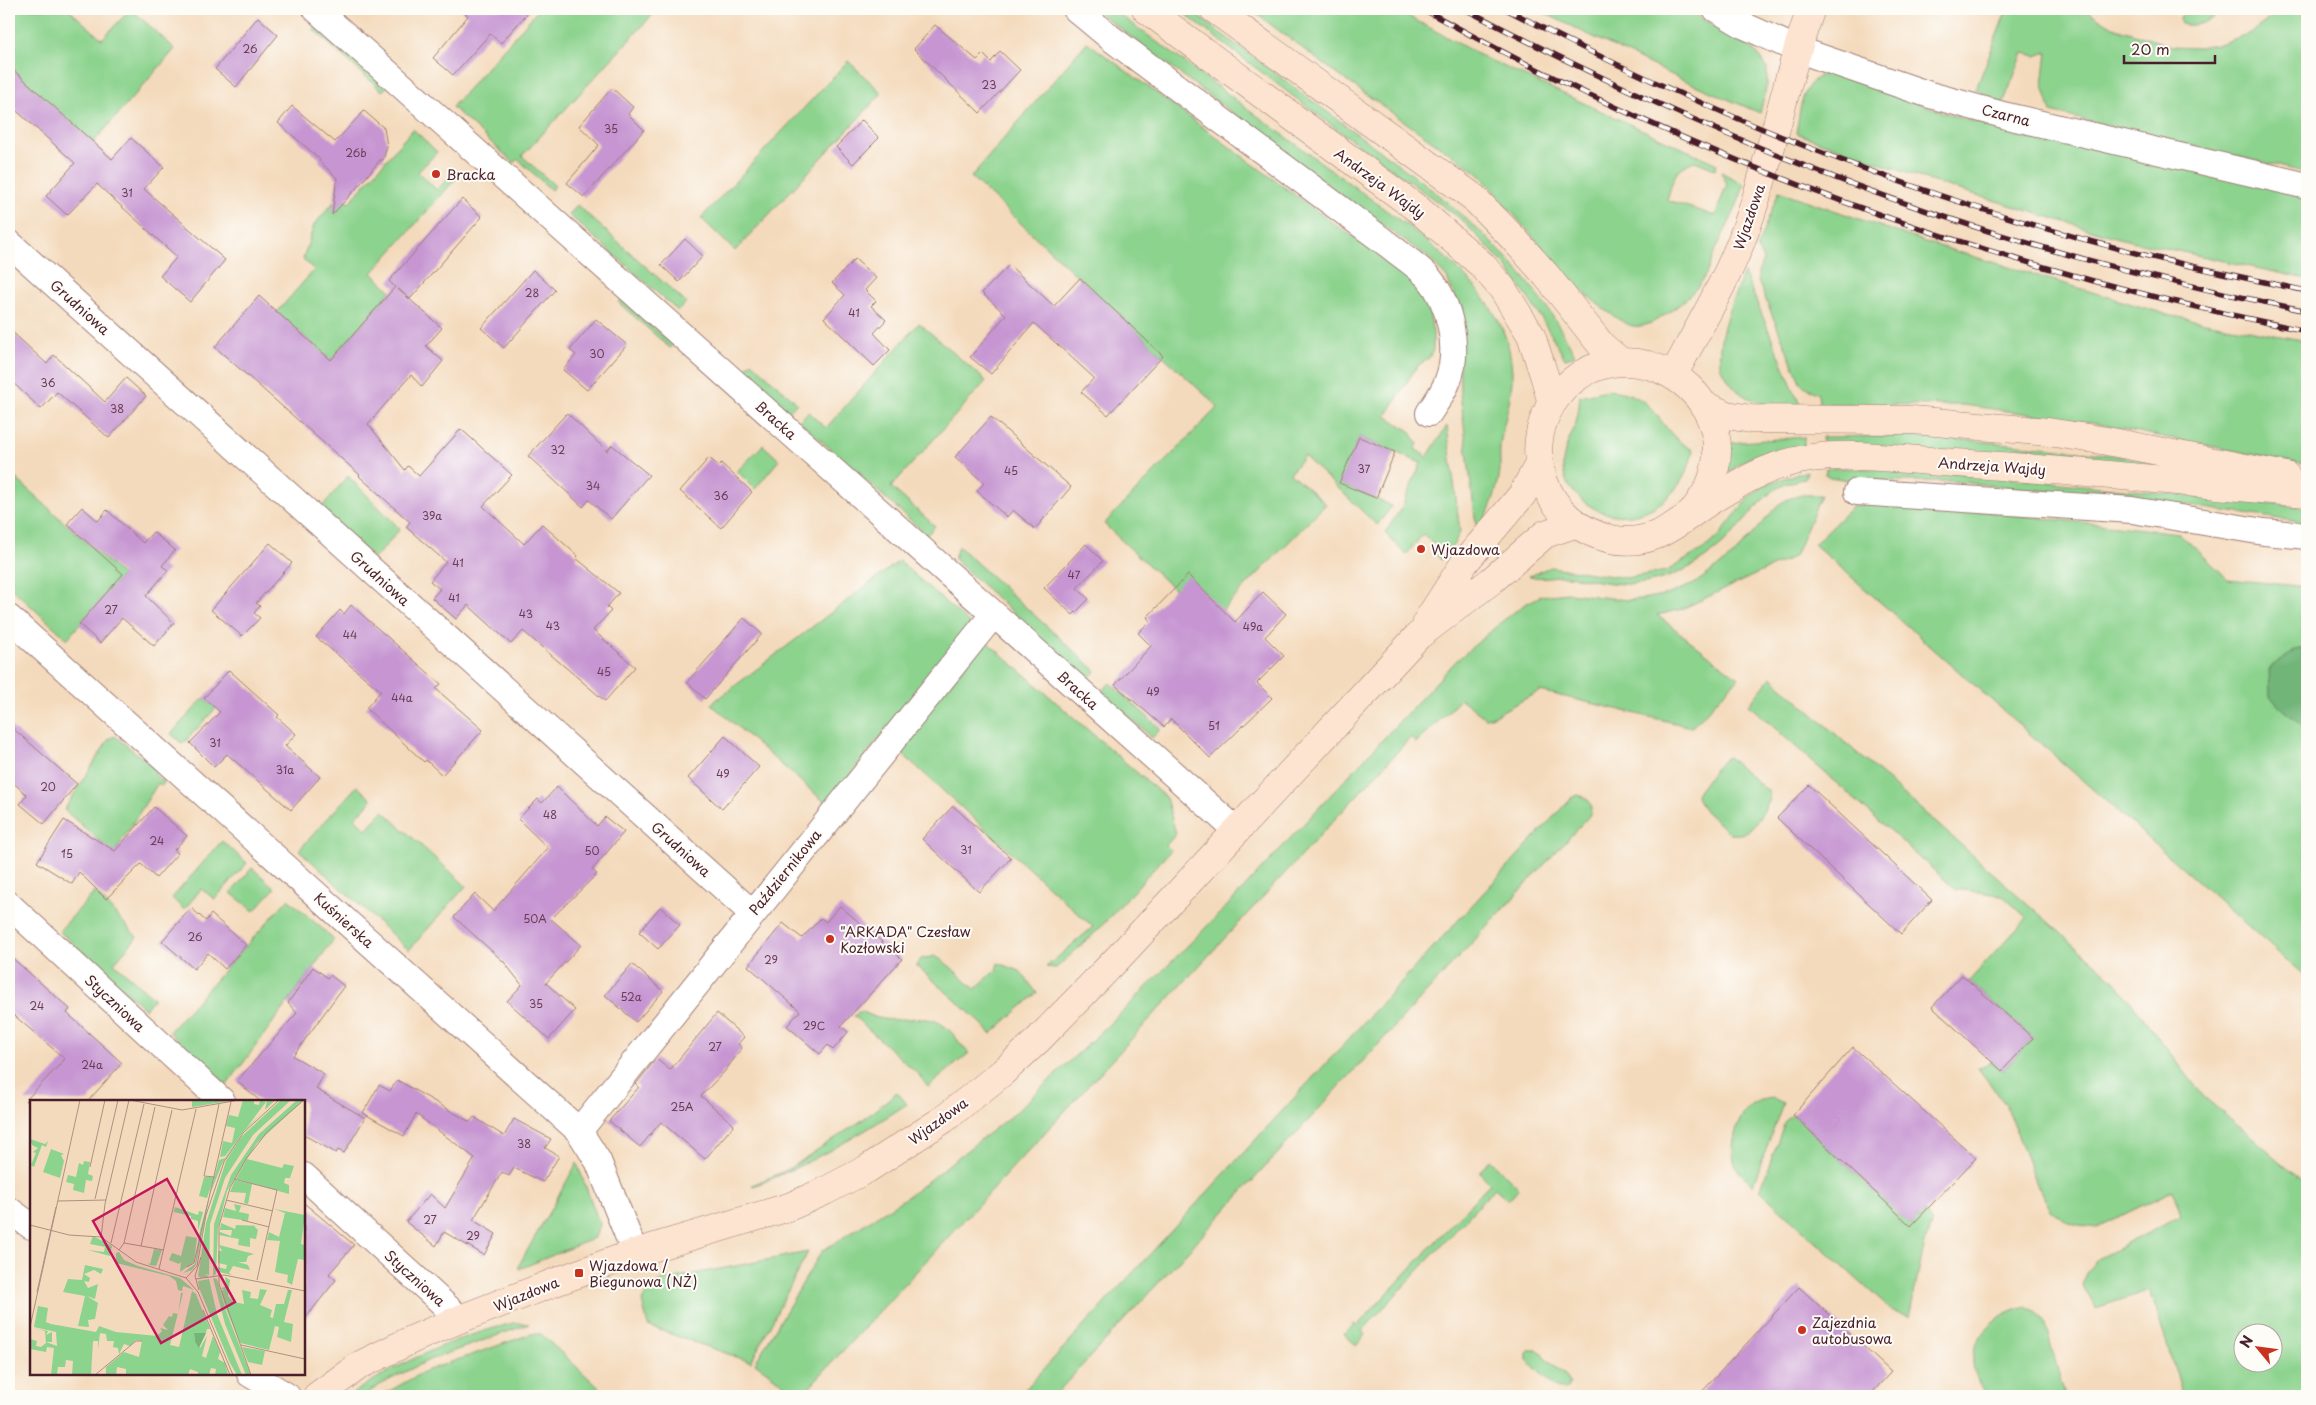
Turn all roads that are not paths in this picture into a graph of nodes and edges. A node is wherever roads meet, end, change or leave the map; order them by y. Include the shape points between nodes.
1 (316, 9) edge
2 (1076, 9) edge
3 (1146, 9) edge
4 (1214, 9) edge
5 (1716, 9) edge
6 (1811, 9) edge
7 (1796, 49) junction
8 (2307, 186) edge
9 (9, 243) edge
10 (1621, 362) junction
11 (1674, 374) junction
12 (1703, 405) junction
13 (1550, 407) junction
14 (1429, 413) dead end
15 (1539, 464) junction
16 (2307, 480) edge
17 (1857, 492) dead end
18 (2307, 493) edge
19 (1690, 514) junction
20 (1574, 524) junction
21 (2307, 536) edge
22 (993, 614) junction
23 (9, 618) edge
24 (1418, 636) junction
25 (1237, 831) junction
26 (9, 905) edge
27 (752, 913) junction
28 (221, 1100) edge
29 (579, 1132) junction
30 (305, 1177) edge
31 (9, 1210) edge
32 (30, 1225) edge
33 (635, 1253) junction
34 (460, 1319) junction
35 (252, 1375) edge
36 (287, 1396) edge
37 (317, 1396) edge

1 - 22 street, Bracka
2 - 14 street via 1428,277 1441,295 1450,317 1453,346 1449,378
3 - 13 main road, Andrzeja Wajdy via 1418,210 1482,265 1502,288 1531,335 1546,378
4 - 10 main road via 1473,198 1526,253 1602,346
5 - 7 street, Czarna
6 - 7 main road, Wjazdowa
7 - 8 street, Czarna via 1930,95 2007,116
7 - 11 main road, Wjazdowa via 1746,230
9 - 27 street, Grudniowa
10 - 11 main road, Andrzeja Wajdy via 1650,366
10 - 13 main road, Andrzeja Wajdy via 1595,368 1572,381
11 - 12 main road, Andrzeja Wajdy
12 - 16 main road, Andrzeja Wajdy via 1726,415 1751,420 1912,420 2048,432
12 - 19 main road, Andrzeja Wajdy via 1715,436 1716,457 1712,478
13 - 15 main road, Andrzeja Wajdy via 1538,444
15 - 20 main road, Andrzeja Wajdy via 1547,491
15 - 24 main road, Wjazdowa via 1522,495 1464,562
17 - 21 street via 2132,510
18 - 19 main road, Andrzeja Wajdy via 2002,466 1816,458 1775,466
19 - 20 main road, Andrzeja Wajdy via 1655,536 1634,540 1613,540
20 - 24 main road, Wjazdowa via 1545,534 1491,581
22 - 25 street, Bracka
22 - 27 street, Październikowa
23 - 29 street, Kuśnierska
24 - 25 main road, Wjazdowa
25 - 33 main road, Wjazdowa via 1038,1041 944,1118 867,1169 825,1191 788,1207
26 - 28 street, Styczniowa
27 - 29 street, Październikowa
29 - 33 street, Kuśnierska via 598,1161
30 - 34 street, Styczniowa
31 - 32 street
33 - 34 main road, Wjazdowa
34 - 37 main road, Wjazdowa via 360,1365
35 - 36 street

